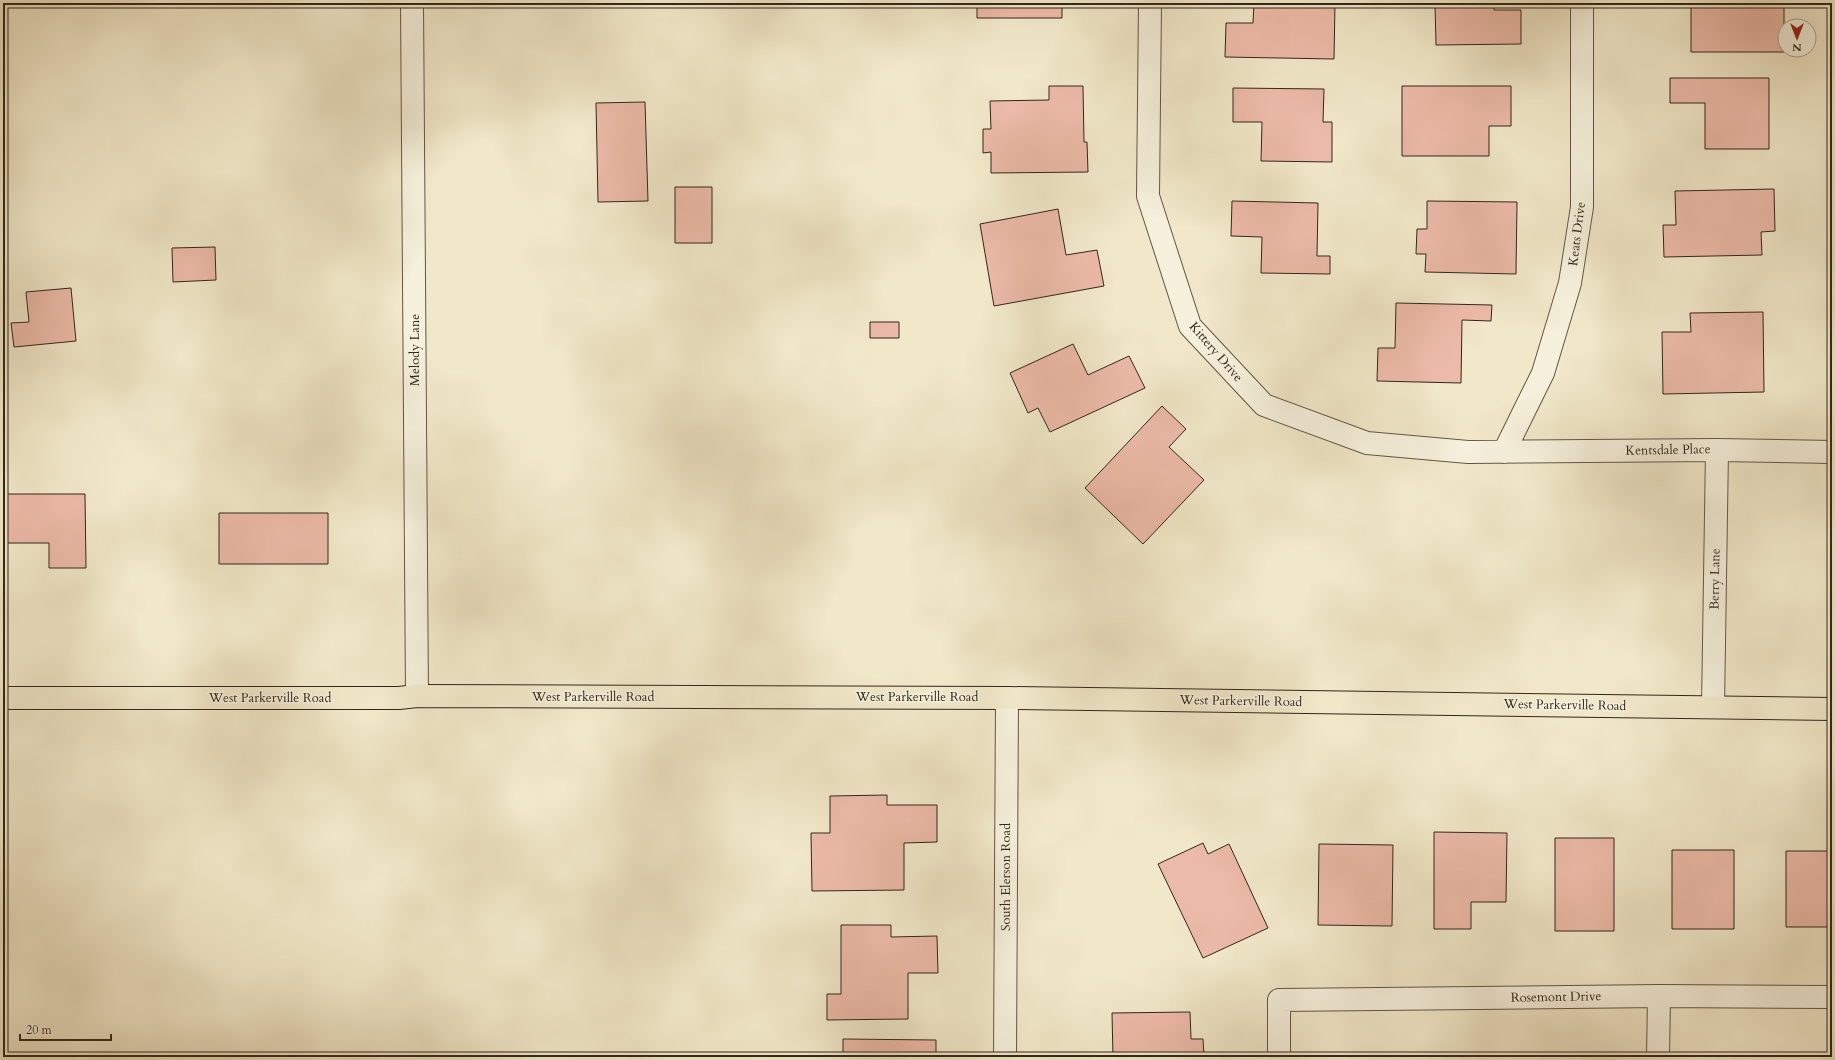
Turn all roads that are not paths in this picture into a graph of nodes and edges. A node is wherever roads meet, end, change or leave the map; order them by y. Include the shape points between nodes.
1 (412, 3) edge
2 (1150, 3) edge
3 (1582, 3) edge
4 (1717, 450) junction
5 (1504, 452) junction
6 (1832, 452) edge
7 (418, 696) junction
8 (3, 698) edge
9 (1007, 698) junction
10 (1713, 707) junction
11 (1832, 709) edge
12 (1659, 996) junction
13 (1832, 997) edge
14 (1004, 1057) edge
15 (1279, 1057) edge
16 (1658, 1057) edge

1 - 7 street, Melody Lane
2 - 5 street, Kittery Drive via 1148,196 1190,326 1264,405 1367,443 1468,452
3 - 5 street, Keats Drive via 1582,207 1570,283 1544,374
4 - 5 street, Kentsdale Place
4 - 6 street, Kentsdale Place
4 - 10 street, Berry Lane
7 - 8 main road, West Parkerville Road
7 - 9 main road, West Parkerville Road
9 - 10 main road, West Parkerville Road
9 - 14 street, South Elerson Road
10 - 11 main road, West Parkerville Road
12 - 13 street, Rosemont Drive
12 - 15 street, Rosemont Drive via 1279,1000
12 - 16 street

